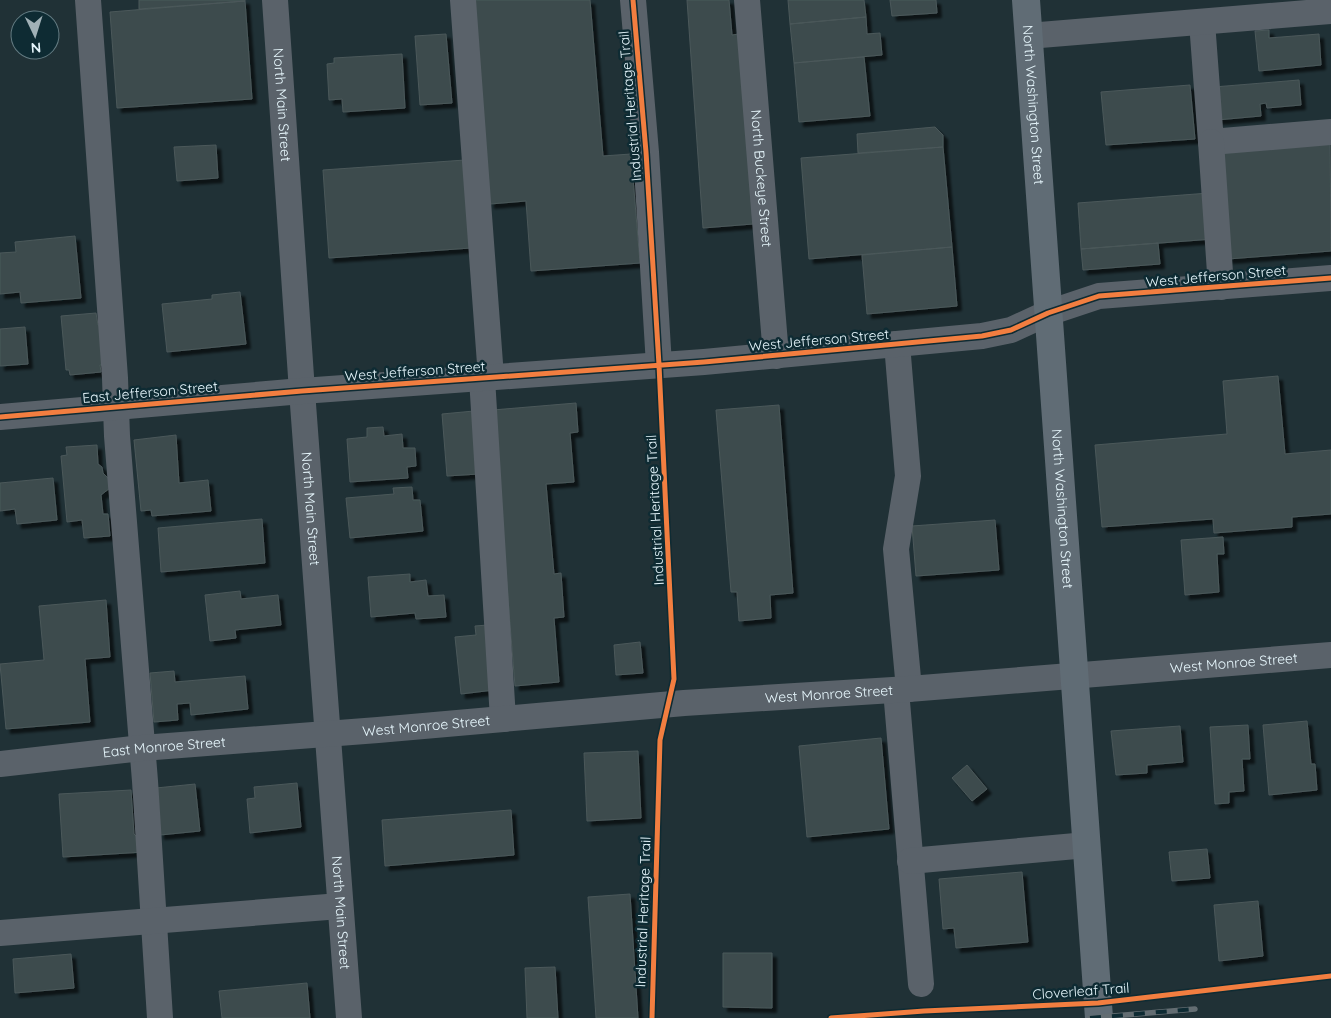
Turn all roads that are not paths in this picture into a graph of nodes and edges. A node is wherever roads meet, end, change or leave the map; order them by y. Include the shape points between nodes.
1 (88, 0) edge
2 (275, 0) edge
3 (464, 0) edge
4 (633, 0) edge
5 (747, 0) edge
6 (1026, 0) edge
7 (1331, 11) edge
8 (1202, 22) junction
9 (1028, 36) junction
10 (1331, 132) edge
11 (1211, 142) junction
12 (1331, 278) edge
13 (1221, 287) junction
14 (1048, 313) junction
15 (897, 344) junction
16 (776, 356) junction
17 (659, 365) junction
18 (487, 378) junction
19 (302, 390) junction
20 (115, 406) junction
21 (0, 416) edge
22 (1331, 655) edge
23 (1075, 675) junction
24 (903, 689) junction
25 (503, 719) junction
26 (328, 733) junction
27 (142, 748) junction
28 (0, 764) edge
29 (1087, 845) junction
30 (910, 860) junction
31 (340, 906) junction
32 (155, 920) junction
33 (0, 933) edge
34 (921, 984) dead end
35 (160, 1018) edge
36 (348, 1018) edge
37 (1100, 1018) edge

1 - 20 street via 115,368
2 - 19 street, North Main Street
3 - 18 street
4 - 17 street, Industrial Heritage Trail
5 - 16 street, North Buckeye Street
6 - 9 main road, North Washington Street
7 - 8 street
8 - 9 street
8 - 11 street
9 - 14 main road, North Washington Street
10 - 11 street
11 - 13 street
12 - 13 street, West Jefferson Street
13 - 14 street, West Jefferson Street via 1100,296
14 - 15 street, West Jefferson Street via 1011,330 982,336
14 - 23 main road, North Washington Street
15 - 16 street, West Jefferson Street
15 - 24 street via 908,476 896,549
16 - 17 street, West Jefferson Street
17 - 18 street, West Jefferson Street
18 - 19 street, West Jefferson Street
18 - 25 street
19 - 20 street, East Jefferson Street
19 - 26 street, North Main Street
20 - 21 street, East Jefferson Street
20 - 27 street
22 - 23 street, West Monroe Street
23 - 24 street, West Monroe Street
23 - 29 main road, North Washington Street
24 - 25 street, West Monroe Street
24 - 30 street
25 - 26 street, West Monroe Street
26 - 27 street, East Monroe Street
26 - 31 street, North Main Street
27 - 28 street, East Monroe Street
27 - 32 street
29 - 30 street
29 - 37 main road, North Washington Street
30 - 34 street
31 - 32 street
31 - 36 street, North Main Street
32 - 33 street
32 - 35 street

